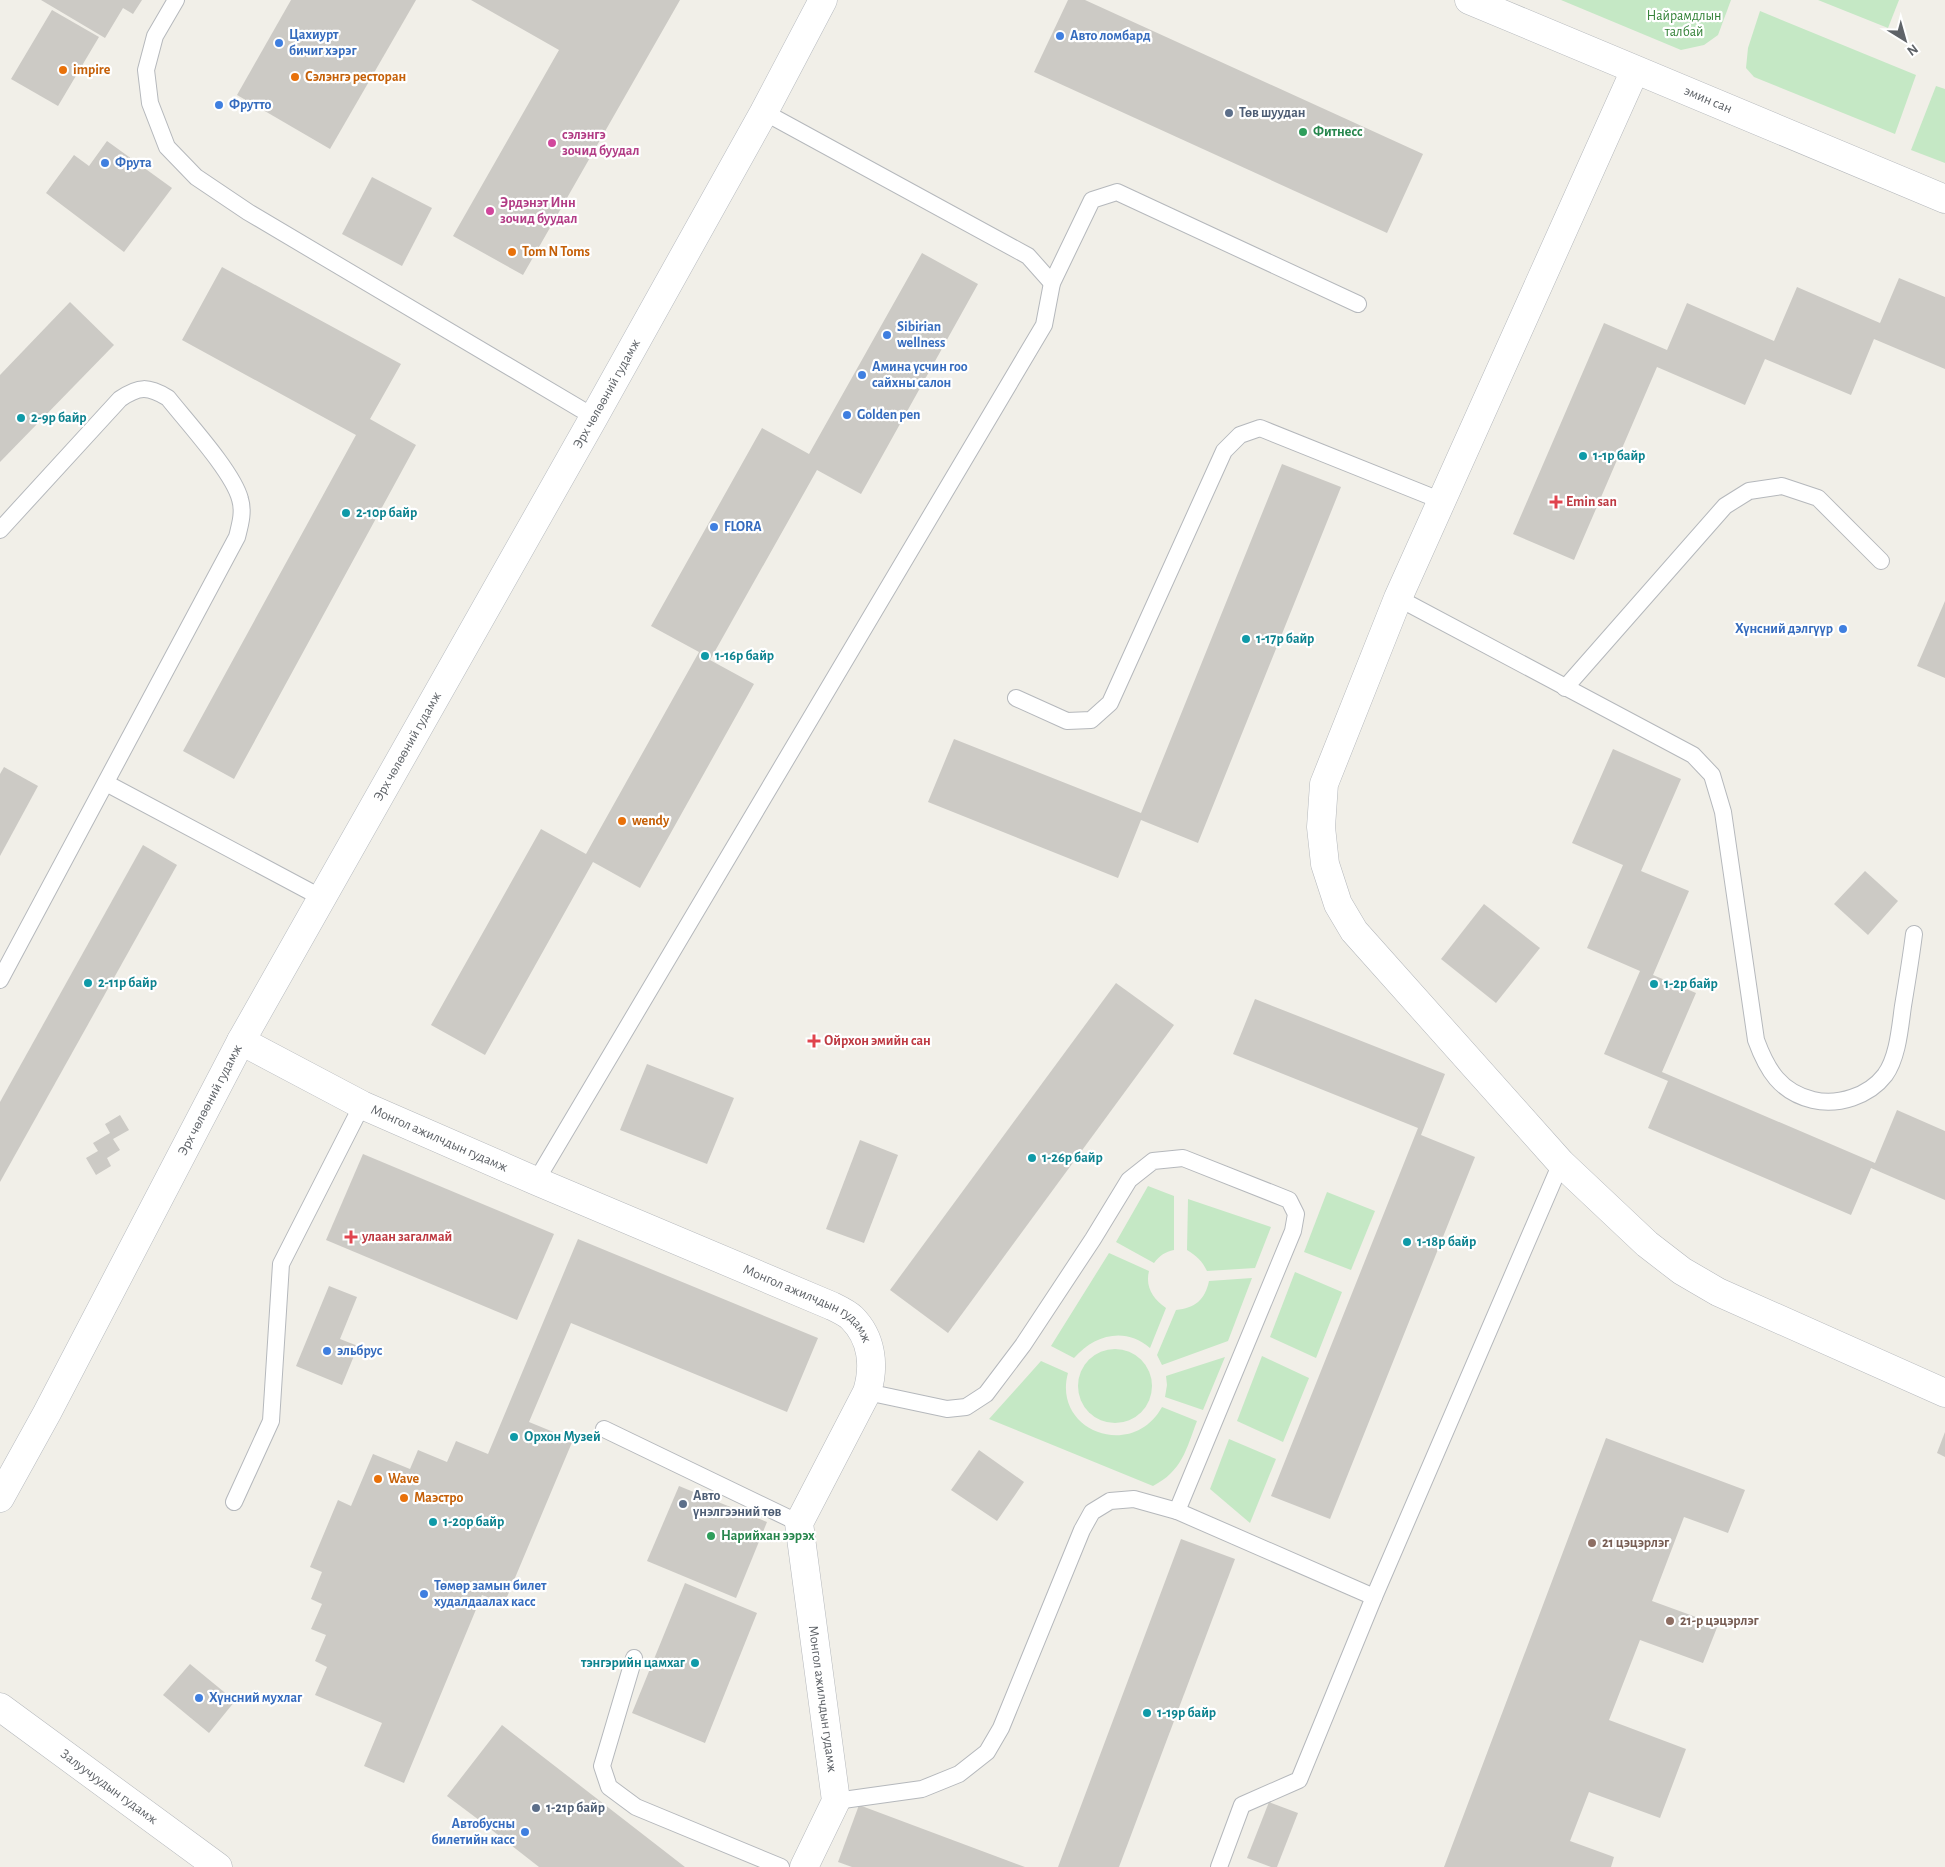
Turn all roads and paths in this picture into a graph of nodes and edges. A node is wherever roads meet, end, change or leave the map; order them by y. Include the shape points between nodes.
1 (176, 0) edge
2 (823, 0) edge
3 (1469, 0) edge
4 (1635, 70) junction
5 (764, 112) junction
6 (1945, 199) edge
7 (1052, 283) junction
8 (1358, 304) dead end
9 (594, 417) junction
10 (1442, 501) junction
11 (0, 530) edge
12 (1881, 561) dead end
13 (1398, 598) junction
14 (1565, 688) junction
15 (1016, 698) dead end
16 (106, 783) junction
17 (322, 898) junction
18 (1914, 934) dead end
19 (0, 980) edge
20 (241, 1041) junction
21 (362, 1105) junction
22 (1561, 1163) junction
23 (536, 1181) junction
24 (867, 1392) junction
25 (1945, 1393) edge
26 (604, 1429) dead end
27 (0, 1498) edge
28 (234, 1502) dead end
29 (1177, 1511) junction
30 (799, 1523) junction
31 (1374, 1597) junction
32 (634, 1658) dead end
33 (0, 1707) edge
34 (836, 1802) junction
35 (218, 1867) edge
36 (781, 1867) edge
37 (804, 1867) edge
38 (1219, 1867) edge

1 - 9 lane via 155,36 146,70 150,103 167,147 196,177 248,212
2 - 5 street, Эрх чөлөөний гудамж
3 - 4 street, эмин сан
4 - 6 street, эмин сан
4 - 10 street
5 - 7 lane via 1028,256
5 - 9 street, Эрх чөлөөний гудамж
7 - 8 lane via 1092,200 1117,192
7 - 23 lane via 1044,325
9 - 17 street, Эрх чөлөөний гудамж
10 - 13 street
10 - 15 lane via 1260,428 1240,435 1224,451 1110,703 1091,720 1067,721
11 - 16 lane via 120,399 143,388 168,398 227,473 240,499 242,519 236,537
12 - 14 lane via 1818,498 1782,486 1749,491 1725,506
13 - 14 lane
13 - 22 street via 1324,784 1321,827 1325,864 1338,904 1354,931
14 - 18 lane via 1693,755 1712,775 1723,812 1756,1040 1764,1062 1778,1080 1798,1096 1822,1102 1847,1100 1868,1091 1885,1074 1896,1048
16 - 17 lane
16 - 19 lane
17 - 20 street, Эрх чөлөөний гудамж
20 - 21 street, Монгол ажилчдын гудамж
20 - 27 street, Эрх чөлөөний гудамж
21 - 23 street, Монгол ажилчдын гудамж
21 - 28 lane via 281,1264 271,1421
22 - 25 street via 1647,1244 1682,1271 1718,1292
22 - 31 lane
23 - 24 street, Монгол ажилчдын гудамж via 832,1306 851,1318 865,1336 872,1358 872,1377
24 - 29 lane via 947,1409 966,1407 986,1394 1023,1345 1129,1180 1153,1161 1183,1158 1289,1200 1296,1214 1293,1231
24 - 30 street, Монгол ажилчдын гудамж
26 - 30 lane
29 - 31 lane
29 - 34 lane via 1134,1499 1110,1501 1092,1512 1001,1728 987,1752 959,1774 922,1789
30 - 34 street, Монгол ажилчдын гудамж
31 - 38 lane via 1299,1780 1242,1805
32 - 36 lane via 602,1766 609,1787 636,1807
33 - 35 street, Залуучуудын гудамж
34 - 37 street

